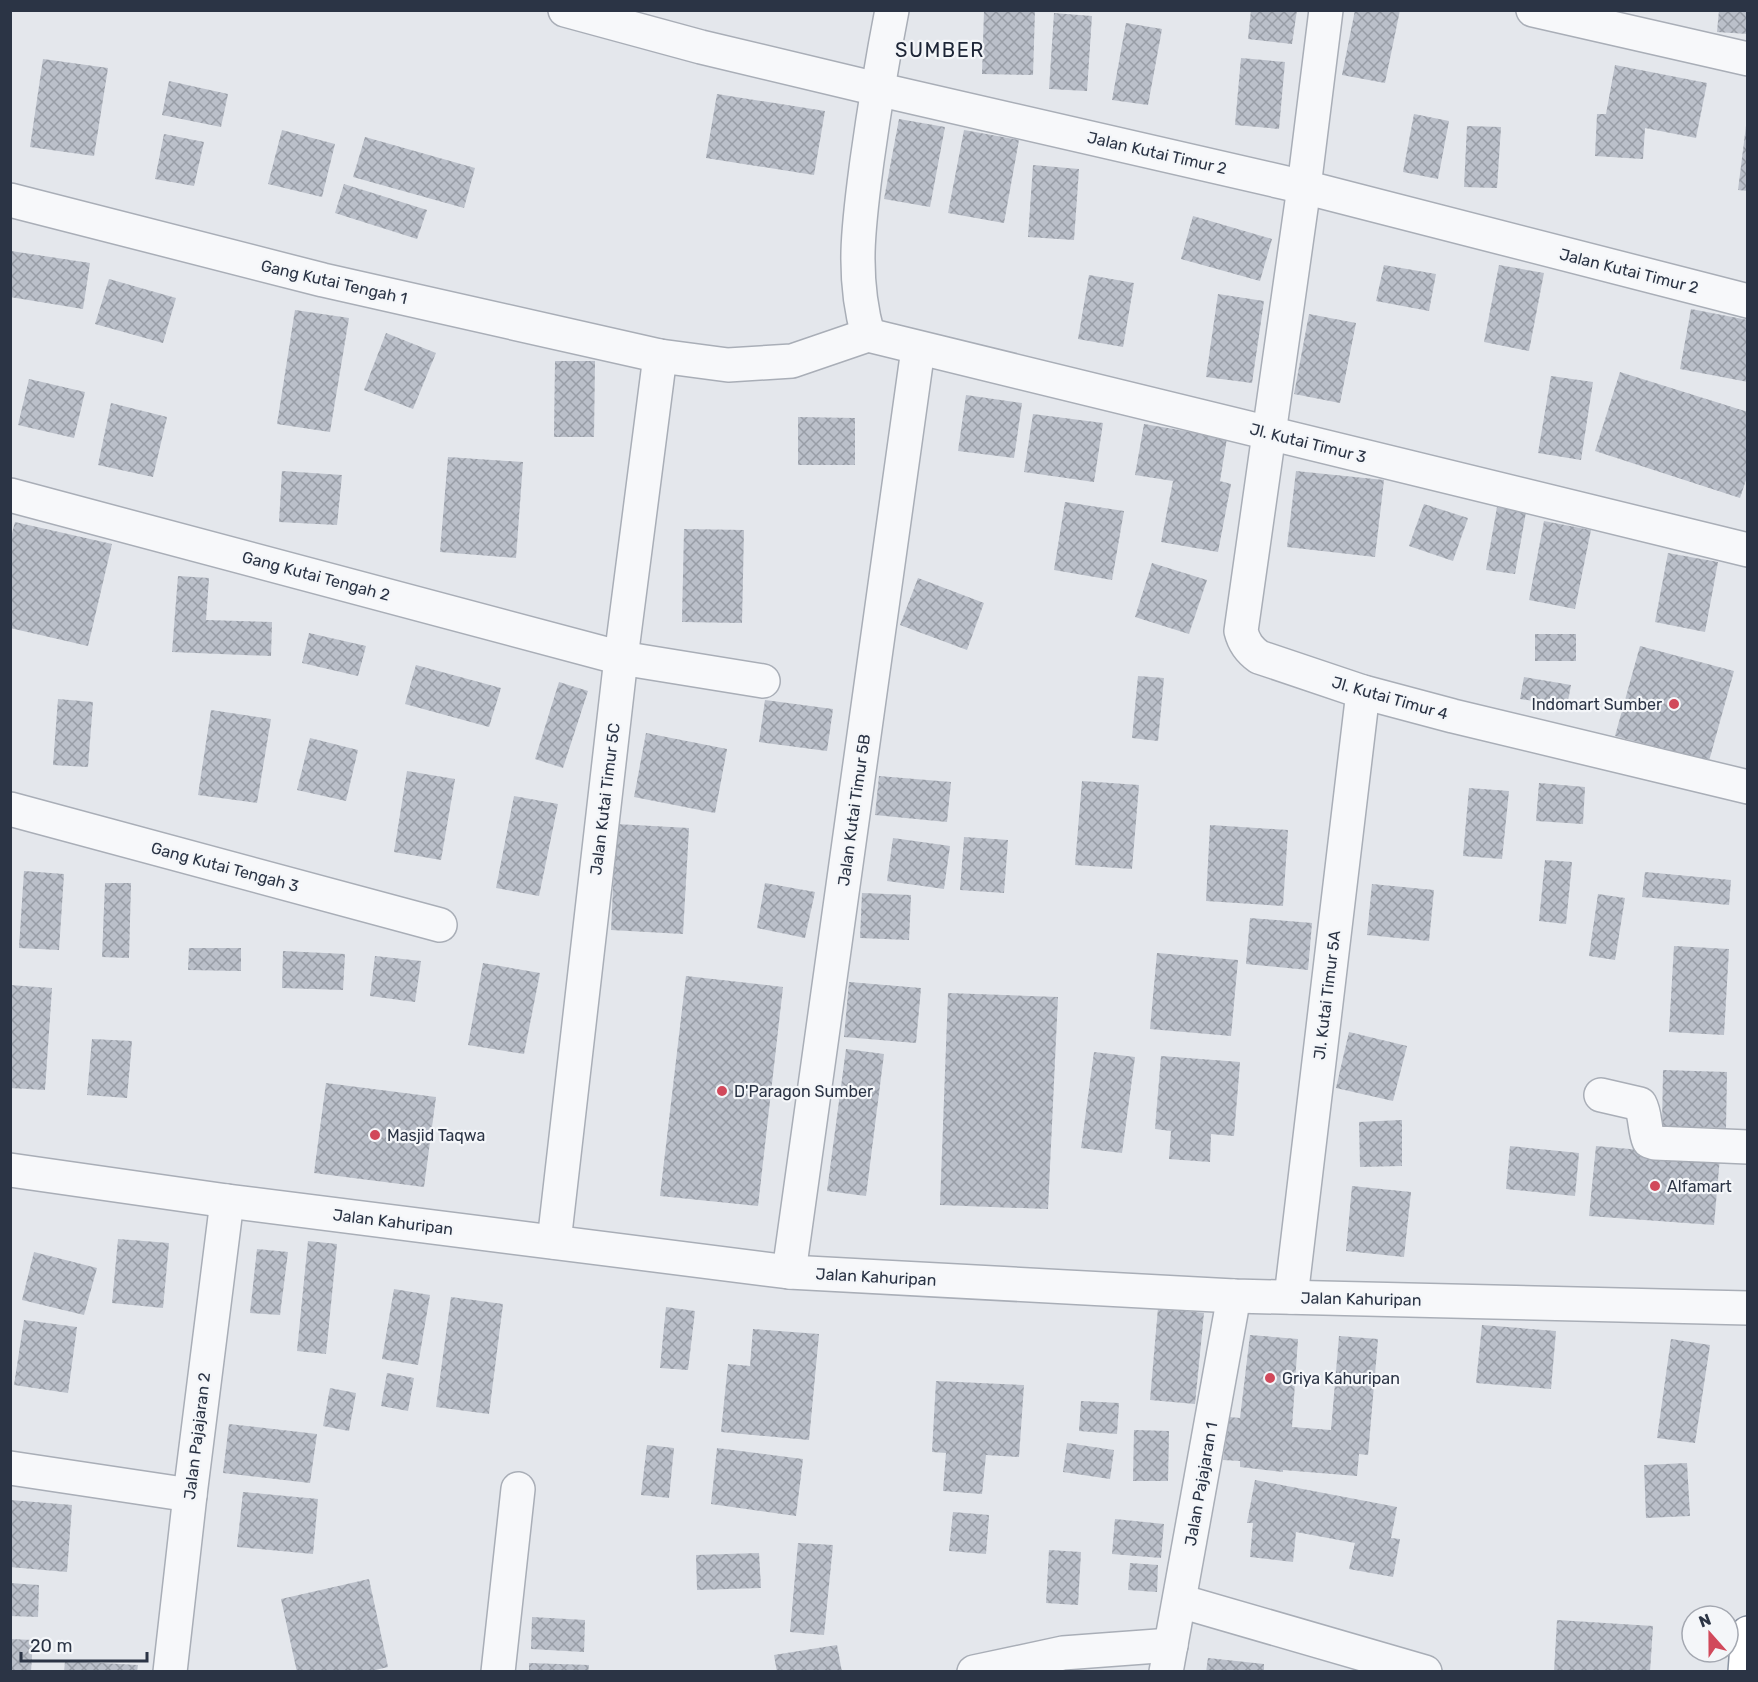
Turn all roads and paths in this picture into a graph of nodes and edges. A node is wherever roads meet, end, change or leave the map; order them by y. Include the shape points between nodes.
1 (565, 10) edge
2 (892, 10) edge
3 (1326, 10) edge
4 (1533, 10) edge
5 (1634, 22) edge
6 (1748, 59) edge
7 (877, 89) junction
8 (1304, 187) junction
9 (10, 200) edge
10 (1748, 301) edge
11 (868, 335) junction
12 (918, 349) junction
13 (660, 356) junction
14 (1269, 434) junction
15 (10, 495) edge
16 (1748, 550) edge
17 (621, 658) junction
18 (763, 681) dead end
19 (1363, 692) junction
20 (1748, 787) edge
21 (10, 809) edge
22 (440, 925) dead end
23 (1601, 1095) dead end
24 (1748, 1147) edge
25 (10, 1170) edge
26 (227, 1202) junction
27 (554, 1242) junction
28 (789, 1272) junction
29 (1234, 1296) junction
30 (1290, 1297) junction
31 (1748, 1308) edge
32 (10, 1468) edge
33 (518, 1489) dead end
34 (190, 1495) junction
35 (1180, 1602) junction
36 (1748, 1633) edge
37 (1169, 1658) edge
38 (170, 1671) edge
39 (498, 1671) edge
40 (974, 1671) edge
41 (1425, 1671) edge
42 (1745, 1671) edge

1 - 7 street, Jalan Kutai Timur 2
2 - 7 street
3 - 8 street
4 - 5 street
5 - 6 street
7 - 8 street, Jalan Kutai Timur 2
7 - 11 street via 857,233 859,293
8 - 10 street, Jalan Kutai Timur 2
8 - 14 street
9 - 13 street, Gang Kutai Tengah 1 via 323,280
11 - 12 street, Jl. Kutai Timur 3
11 - 13 street, Gang Kutai Tengah 1 via 792,361 728,365
12 - 14 street, Jl. Kutai Timur 3
12 - 28 street, Jalan Kutai Timur 5B
13 - 17 street, Jalan Kutai Timur 5C
14 - 16 street, Jl. Kutai Timur 3
14 - 19 street, Jl. Kutai Timur 4 via 1241,631 1244,642 1259,657
15 - 17 street, Gang Kutai Tengah 2
17 - 18 street, Gang Kutai Tengah 2
17 - 27 street, Jalan Kutai Timur 5C
19 - 20 street, Jl. Kutai Timur 4
19 - 30 street, Jl. Kutai Timur 5A
21 - 22 street, Gang Kutai Tengah 3
23 - 24 street via 1640,1104 1649,1141
25 - 26 street, Jalan Kahuripan
26 - 27 street, Jalan Kahuripan
26 - 34 street, Jalan Pajajaran 2
27 - 28 street, Jalan Kahuripan
28 - 29 street, Jalan Kahuripan
29 - 30 street, Jalan Kahuripan
29 - 35 street, Jalan Pajajaran 1
30 - 31 street, Jalan Kahuripan
32 - 34 street
33 - 39 street
34 - 38 street, Jalan Pajajaran 2
35 - 37 street, Jalan Pajajaran 1
35 - 41 street
36 - 42 highway
37 - 40 street via 1063,1653

